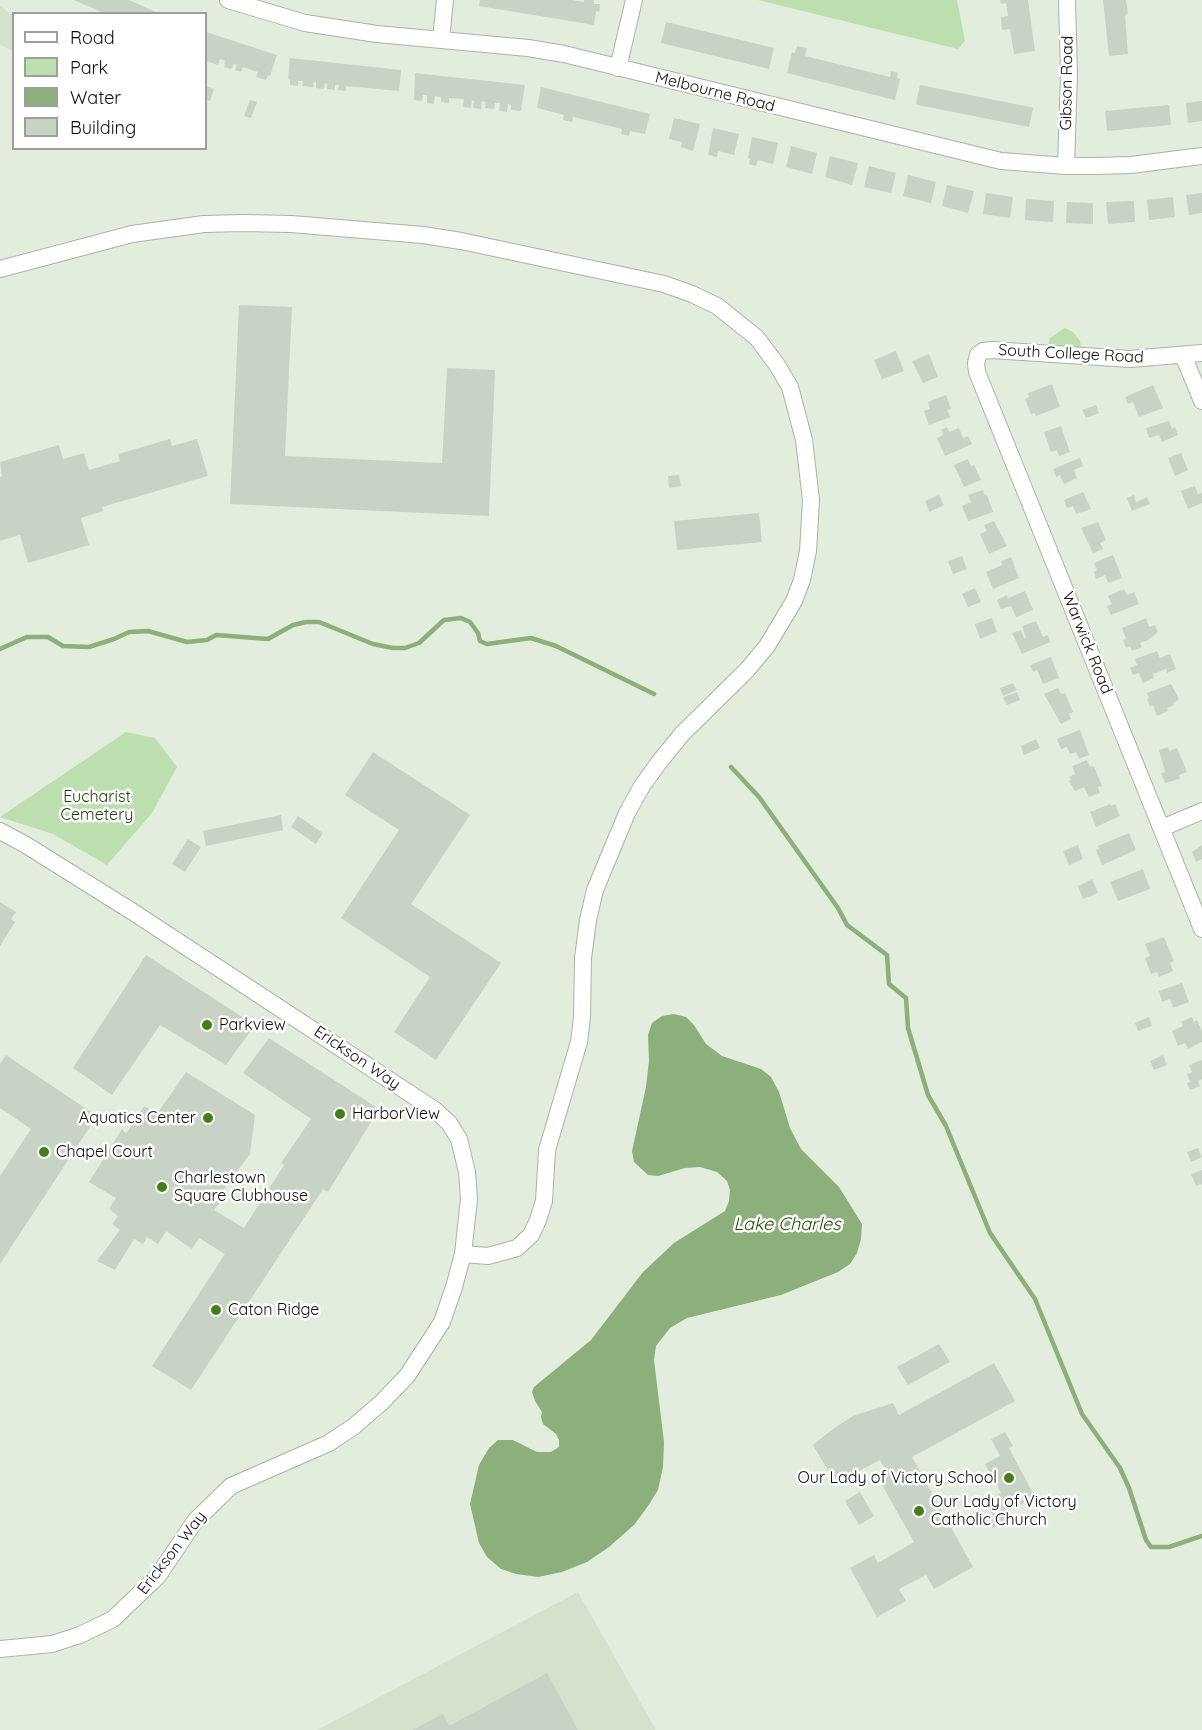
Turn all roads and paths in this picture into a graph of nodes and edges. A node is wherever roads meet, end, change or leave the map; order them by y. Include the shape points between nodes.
1 (228, 0) edge
2 (445, 0) edge
3 (634, 0) edge
4 (1067, 0) edge
5 (441, 39) junction
6 (618, 68) junction
7 (1202, 156) edge
8 (1065, 166) junction
9 (0, 269) edge
10 (1202, 353) edge
11 (978, 355) joint
12 (1183, 355) junction
13 (1202, 401) edge
14 (1202, 811) edge
15 (1162, 828) junction
16 (0, 831) edge
17 (1202, 929) edge
18 (463, 1254) junction
19 (0, 1649) edge

1 - 5 street, Melbourne Road via 305,23
2 - 5 street
3 - 6 street
4 - 8 street, Gibson Road
5 - 6 street, Melbourne Road via 564,54
6 - 8 street, Melbourne Road via 1001,161
7 - 8 street, Melbourne Road via 1131,165
9 - 18 street via 132,234 204,224 291,224 423,235 664,284 692,294 717,306 757,338 790,387 804,440 811,501 808,551 794,602 747,670 660,761 627,813 595,890 588,921 579,1042 547,1150 544,1201 538,1220 531,1235 517,1248 489,1256
10 - 12 street, South College Road
11 - 12 street, South College Road via 992,350 1121,359
11 - 15 street, Warwick Road via 977,372
12 - 13 street
14 - 15 street
15 - 17 street, Warwick Road
16 - 18 street, Erickson Way via 133,912 435,1110 449,1123 464,1154 469,1200
18 - 19 street, Erickson Way via 442,1322 407,1376 353,1427 329,1443 231,1486 195,1521 158,1576 113,1619 52,1644

